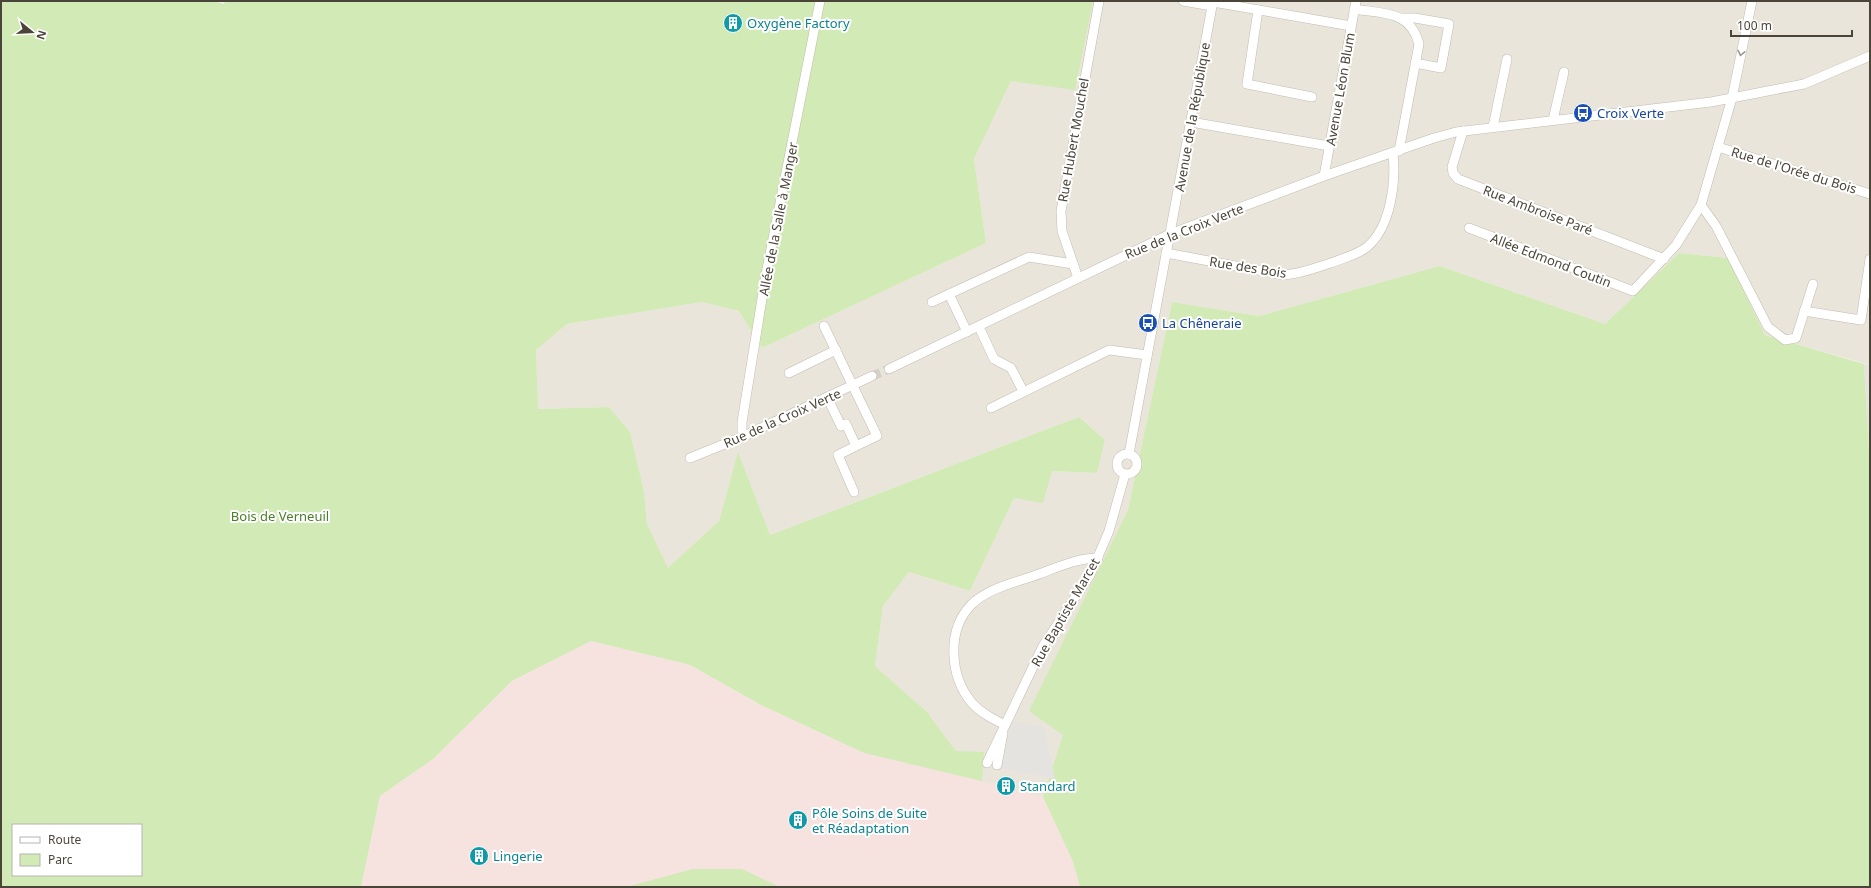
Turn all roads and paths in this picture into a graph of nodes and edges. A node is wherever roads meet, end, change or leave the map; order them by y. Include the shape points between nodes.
1 (820, 1) edge
2 (1099, 1) edge
3 (1184, 1) edge
4 (1752, 1) edge
5 (1212, 3) edge
6 (1355, 5) edge
7 (1258, 10) junction
8 (1402, 18) junction
9 (1351, 26) junction
10 (1870, 56) edge
11 (1507, 59) dead end
12 (1415, 64) junction
13 (1564, 72) dead end
14 (1312, 97) dead end
15 (1732, 98) junction
16 (1553, 120) junction
17 (1191, 122) junction
18 (1493, 127) junction
19 (1463, 131) junction
20 (1329, 146) junction
21 (1718, 147) junction
22 (1396, 152) junction
23 (1324, 176) junction
24 (1870, 194) edge
25 (1701, 205) junction
26 (1469, 228) dead end
27 (1170, 234) junction
28 (1166, 253) junction
29 (1870, 258) edge
30 (1664, 260) junction
31 (1074, 264) junction
32 (1078, 278) junction
33 (1813, 284) dead end
34 (949, 294) junction
35 (932, 302) dead end
36 (1804, 311) junction
37 (824, 326) dead end
38 (979, 327) junction
39 (967, 332) junction
40 (836, 350) junction
41 (1147, 355) junction
42 (889, 368) tunnel mouth
43 (789, 373) dead end
44 (872, 376) tunnel mouth
45 (853, 385) junction
46 (1023, 391) junction
47 (827, 397) junction
48 (991, 408) dead end
49 (742, 437) junction
50 (856, 446) junction
51 (1129, 454) junction
52 (690, 458) dead end
53 (1125, 474) junction
54 (854, 492) dead end
55 (1098, 558) junction
56 (1005, 725) junction
57 (987, 763) dead end
58 (997, 765) dead end

1 - 49 street, Allée de la Salle à Manger via 766,274 742,422
2 - 31 street, Rue Hubert Mouchel via 1061,210 1062,231
3 - 5 street
4 -> 15 street
5 - 7 street
5 - 17 street, Avenue de la République
6 - 8 street
6 - 9 street, Avenue Léon Blum
7 - 9 street
7 - 14 street via 1247,84
8 - 12 street, Rue des Bois via 1416,33 1418,44
8 - 12 street via 1449,24 1441,68
9 - 20 street, Avenue Léon Blum
10 - 15 street, Rue de la Croix Verte via 1804,84
11 - 18 street
12 - 22 street, Rue des Bois
13 - 16 street
15 - 16 street, Rue de la Croix Verte
15 - 21 street
16 - 18 street, Rue de la Croix Verte
17 - 20 street
17 - 27 street, Avenue de la République
18 - 19 street, Rue de la Croix Verte
19 - 22 street, Rue de la Croix Verte
19 - 30 street, Rue Ambroise Paré via 1452,167 1458,179
20 - 23 street, Avenue Léon Blum
21 - 24 street, Rue de l'Orée du Bois
21 - 25 street
22 - 23 street, Rue de la Croix Verte
22 - 28 street, Rue des Bois via 1395,175 1386,222 1378,236 1357,253 1302,273 1284,275
23 - 27 street, Rue de la Croix Verte
25 - 30 street
25 - 36 street via 1716,226 1768,327 1785,340 1796,338
26 - 30 street, Allée Edmond Coutin via 1633,291
27 - 28 street
27 - 32 street, Rue de la Croix Verte
28 - 41 street
29 - 36 street via 1861,320
31 - 32 street, Rue Hubert Mouchel
31 - 34 street via 1029,257
32 - 38 street, Rue de la Croix Verte
33 - 36 street
34 - 35 street
34 - 39 street
37 - 40 street
38 - 39 street, Rue de la Croix Verte
38 - 46 street via 994,359 1011,368
39 - 42 street, Rue de la Croix Verte
40 - 43 street
40 - 45 street
41 - 46 street via 1109,350
41 - 51 street
44 - 45 street, Rue de la Croix Verte
45 - 47 street, Rue de la Croix Verte
45 - 50 street via 877,436
46 - 48 street
47 - 49 street, Rue de la Croix Verte
47 - 50 street via 841,426 846,424
49 - 52 street, Rue de la Croix Verte
50 - 54 street via 838,455
51 - 53 street via 1122,455 1117,462 1119,469
51 - 53 street, Rue Baptiste Marcet via 1136,458 1137,466 1133,472
53 - 55 street, Rue Baptiste Marcet
55 - 56 street, Rue Baptiste Marcet via 1090,575 1043,646
55 - 56 street via 1088,558 1056,568 986,594 971,604 961,618 954,644 959,682 980,711
56 - 57 street, Rue Baptiste Marcet
56 - 58 street, Rue Baptiste Marcet

